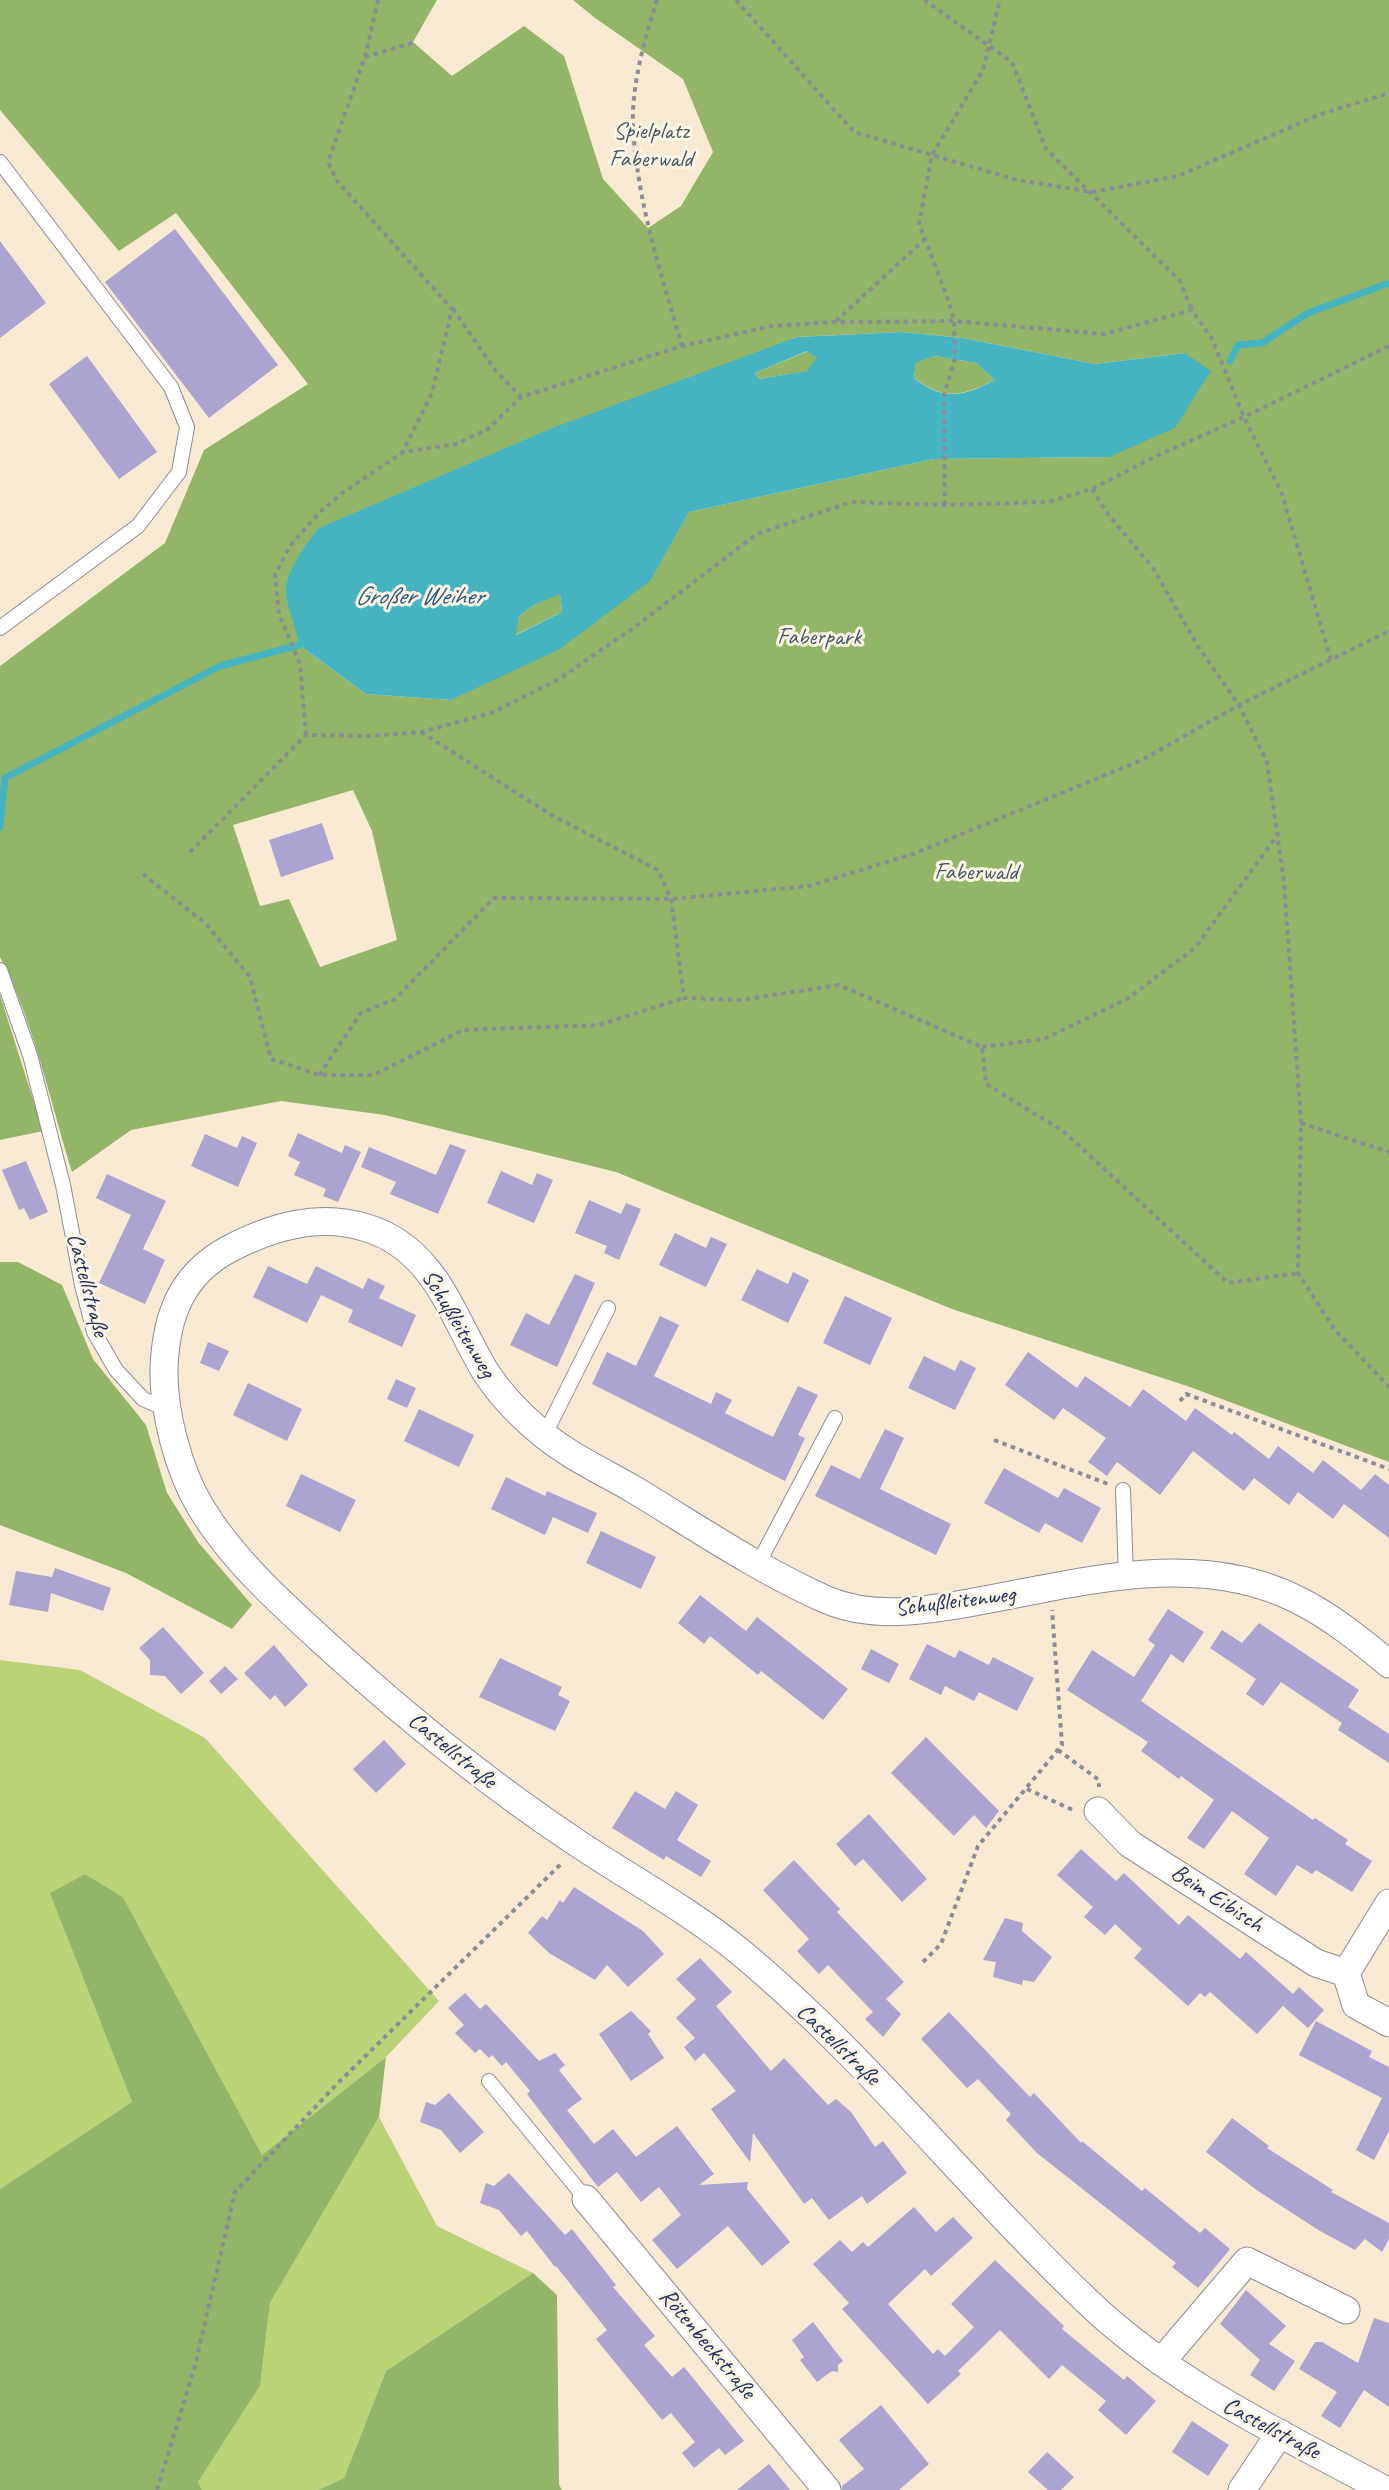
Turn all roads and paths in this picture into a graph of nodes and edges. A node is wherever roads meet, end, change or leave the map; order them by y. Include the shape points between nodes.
1 (378, 0) edge
2 (657, 0) edge
3 (736, 0) edge
4 (924, 0) edge
5 (1000, 0) edge
6 (413, 42) dead end
7 (988, 44) junction
8 (365, 57) junction
9 (1389, 93) edge
10 (932, 154) junction
11 (0, 162) edge
12 (1093, 192) junction
13 (925, 239) junction
14 (452, 309) junction
15 (1192, 310) junction
16 (835, 321) junction
17 (954, 321) junction
18 (682, 346) junction
19 (1389, 346) edge
20 (520, 397) junction
21 (1244, 417) junction
22 (403, 452) junction
23 (1092, 489) junction
24 (945, 505) junction
25 (0, 628) edge
26 (1389, 631) edge
27 (1331, 660) junction
28 (1239, 705) junction
29 (421, 732) junction
30 (306, 735) junction
31 (1279, 832) junction
32 (190, 852) dead end
33 (143, 874) dead end
34 (671, 899) junction
35 (0, 970) edge
36 (684, 998) junction
37 (982, 1047) junction
38 (319, 1076) junction
39 (1301, 1123) junction
40 (1389, 1152) edge
41 (1299, 1273) junction
42 (608, 1308) dead end
43 (1389, 1387) edge
44 (1180, 1401) dead end
45 (166, 1409) junction
46 (835, 1418) dead end
47 (544, 1436) junction
48 (994, 1440) dead end
49 (1389, 1468) edge
50 (1123, 1490) joint
51 (758, 1564) junction
52 (1126, 1576) junction
53 (1050, 1588) junction
54 (1389, 1664) edge
55 (1058, 1750) junction
56 (1027, 1789) junction
57 (1098, 1810) junction
58 (579, 1844) junction
59 (1389, 1904) edge
60 (923, 1962) dead end
61 (1346, 1973) junction
62 (1389, 2024) edge
63 (489, 2080) dead end
64 (586, 2199) joint
65 (1346, 2310) dead end
66 (1161, 2362) junction
67 (1280, 2433) junction
68 (157, 2490) edge
69 (827, 2490) edge
70 (1242, 2490) edge
71 (1385, 2490) edge

1 - 8 path
2 - 18 path via 642,47 633,125 649,235
3 - 10 path via 854,132
4 - 7 path
5 - 7 path
6 - 8 path
7 - 10 path via 983,70
7 - 12 path via 1012,62 1046,148
8 - 14 path via 328,162 338,181
9 - 12 path via 1321,114 1178,176
10 - 12 path via 1017,180
10 - 13 path via 919,224
11 - 25 lane via 171,387 187,427 179,472 138,526
12 - 15 path via 1180,280
13 - 16 path
13 - 17 path
14 - 20 path via 495,370
14 - 22 path via 432,393
15 - 17 path via 1104,334
15 - 21 path via 1212,339
16 - 17 path
16 - 18 path via 772,326
17 - 24 path via 955,358 944,395
18 - 20 path
19 - 21 path
20 - 22 path via 488,429 456,444
21 - 23 path via 1154,456
21 - 27 path via 1282,494
22 - 30 path via 320,512 290,546 275,575 279,614 300,664
23 - 24 path via 1048,502
23 - 28 path via 1152,568 1199,648
24 - 29 path via 851,502 757,534 559,679 491,713
26 - 27 path
27 - 28 path
28 - 31 path via 1267,762
28 - 34 path via 1142,760 913,854 809,886
29 - 30 path
29 - 34 path via 553,816 658,870
30 - 32 path
31 - 37 path via 1196,948 1127,999 1044,1039
31 - 39 path
33 - 38 path via 206,924 250,976 271,1059
34 - 36 path
34 - 38 path via 494,898 395,999 361,1013
35 - 45 lane, Castellstraße via 30,1055 94,1332 116,1370 136,1392
36 - 37 path via 741,1000 839,985
36 - 38 path via 598,1025 463,1030 374,1076
37 - 41 path via 986,1084 1063,1131 1228,1283
39 - 40 path
39 - 41 path
41 - 43 path via 1335,1330
42 - 47 lane
44 - 49 path via 1186,1394
45 - 47 street, Schußleitenweg via 164,1378 169,1321 200,1267 225,1251 289,1224 330,1221 375,1231 418,1257 453,1305 480,1363 501,1394
45 - 58 street, Castellstraße via 198,1503 289,1611 376,1690 502,1792
46 - 51 lane
47 - 51 street, Schußleitenweg
48 - 50 path
50 - 52 lane
51 - 53 street, Schußleitenweg via 835,1604 874,1611 927,1610
52 - 53 street, Schußleitenweg
52 - 54 street, Schußleitenweg via 1177,1571 1250,1582 1290,1596 1324,1614
53 - 55 path via 1062,1745
55 - 56 path
55 - 57 path via 1099,1780
56 - 57 path via 1072,1810
56 - 60 path via 978,1846 941,1944
57 - 61 street, Beim Eibisch via 1130,1844 1316,1963
58 - 66 street, Castellstraße via 737,1950 842,2046 1092,2306
58 - 68 path via 337,2084 235,2192 195,2366
59 - 61 street
61 - 62 street via 1356,2005
63 - 64 lane
64 - 69 street, Rötenbeckstraße
65 - 66 street via 1247,2261
66 - 67 street, Castellstraße via 1210,2396
67 - 70 street
67 - 71 street, Castellstraße

